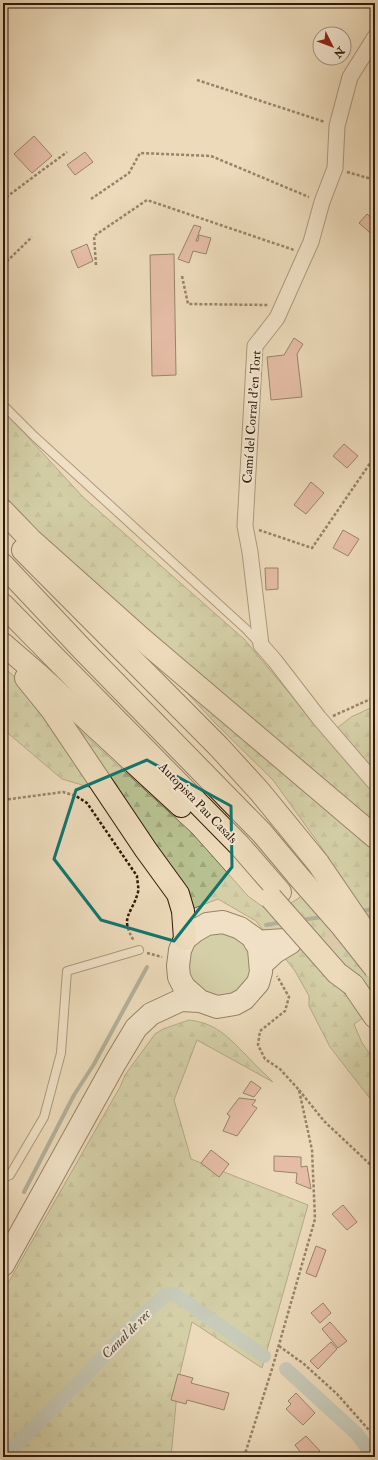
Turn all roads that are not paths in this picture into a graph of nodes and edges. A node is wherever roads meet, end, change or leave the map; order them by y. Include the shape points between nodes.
1 (375, 37) edge
2 (3, 406) edge
3 (3, 511) edge
4 (3, 528) edge
5 (3, 565) edge
6 (3, 604) edge
7 (3, 644) edge
8 (261, 645) junction
9 (3, 649) edge
10 (375, 783) edge
11 (375, 837) edge
12 (275, 895) junction
13 (185, 939) junction
14 (256, 942) junction
15 (375, 946) edge
16 (139, 950) dead end
17 (261, 968) junction
18 (375, 968) edge
19 (178, 969) junction
20 (200, 1001) junction
21 (151, 1014) junction
22 (375, 1017) edge
23 (3, 1178) edge
24 (3, 1266) edge

1 - 8 street, Camí del Corral d'en Tort via 350,78 337,126 335,168 311,242 277,318 255,346 245,526
2 - 8 lane
3 - 11 highway via 31,540 143,640
4 - 15 highway, bridge via 220,747 318,864
5 - 18 highway, Autopista Pau Casals, bridge via 88,656 262,833
6 - 12 highway, Autopista Pau Casals via 240,846
7 - 12 highway
8 - 10 street via 321,721
9 - 13 highway via 52,710 178,894 183,911
12 - 22 highway, Autopista Pau Casals via 325,947
13 - 14 street via 207,924 223,922 240,928
13 - 19 street via 180,950
14 - 17 street
14 - 17 street via 285,940 290,943 275,952
16 - 23 lane via 68,971 61,1053 44,1117 10,1175
17 - 20 street via 258,983 244,999 235,1004 217,1007
19 - 20 street via 184,987
19 - 21 street via 152,1007
20 - 21 street via 181,1000
21 - 24 street via 136,1028 115,1063

